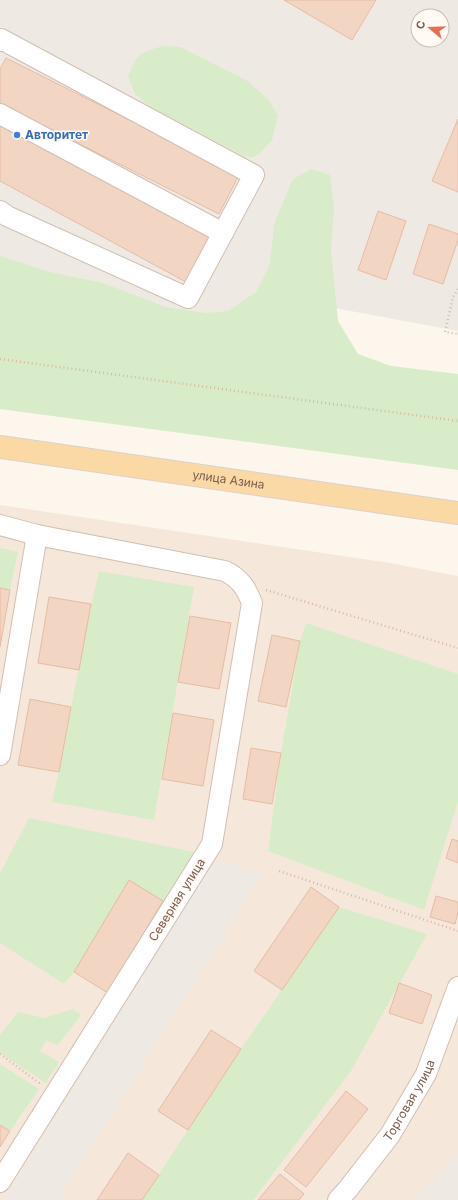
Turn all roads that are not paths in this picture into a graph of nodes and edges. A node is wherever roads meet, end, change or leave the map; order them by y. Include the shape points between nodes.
1 (0, 41) edge
2 (0, 114) edge
3 (0, 211) edge
4 (223, 233) junction
5 (0, 447) edge
6 (458, 513) edge
7 (0, 525) edge
8 (37, 535) junction
9 (0, 755) edge
10 (458, 987) edge
11 (0, 1182) edge
12 (348, 1196) edge

1 - 4 street via 1,39 254,175
2 - 4 street
3 - 4 street via 188,298
5 - 6 main road, улица Азина
7 - 8 street
8 - 9 street
8 - 11 street, Северная улица via 225,570 241,582 252,603 212,844
10 - 12 street, Торговая улица via 426,1074

